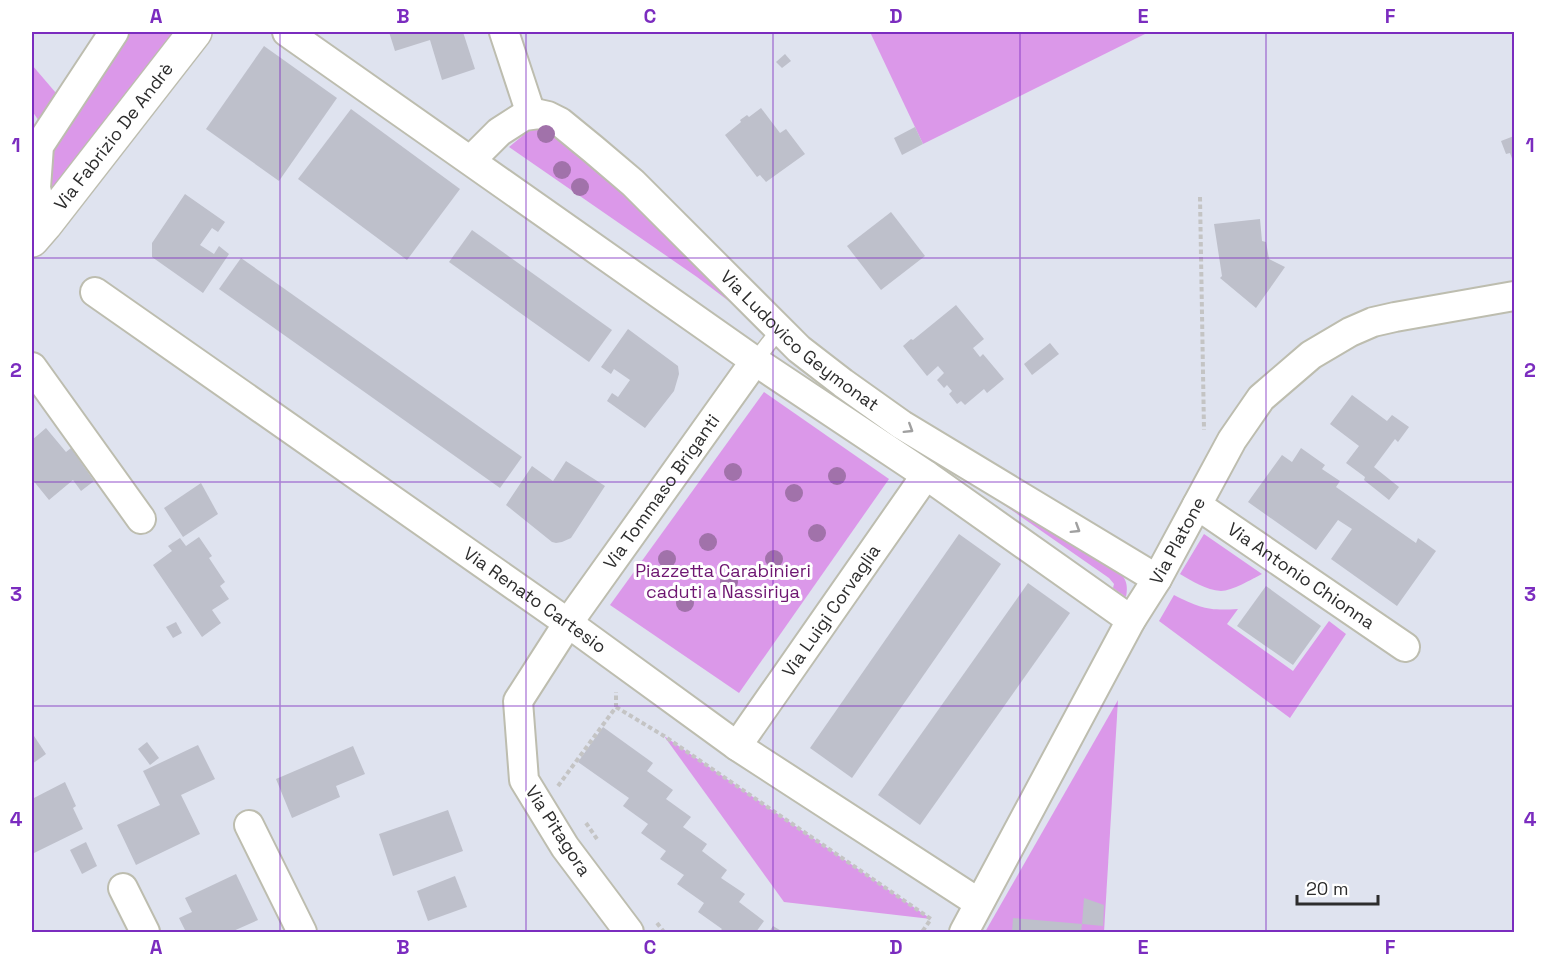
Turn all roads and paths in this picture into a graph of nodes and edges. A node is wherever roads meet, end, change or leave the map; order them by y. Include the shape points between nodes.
1 (114, 32) edge
2 (195, 32) edge
3 (287, 32) edge
4 (504, 32) edge
5 (531, 114) junction
6 (471, 160) junction
7 (1200, 196) dead end
8 (38, 232) edge
9 (95, 292) dead end
10 (1515, 296) edge
11 (779, 330) junction
12 (755, 361) junction
13 (32, 367) edge
14 (1219, 463) junction
15 (926, 475) junction
16 (1197, 505) junction
17 (141, 519) dead end
18 (1157, 579) junction
19 (1131, 620) junction
20 (568, 623) junction
21 (1405, 647) dead end
22 (737, 746) junction
23 (554, 792) dead end
24 (249, 825) dead end
25 (123, 888) dead end
26 (979, 903) junction
27 (145, 933) edge
28 (302, 933) edge
29 (629, 933) edge
30 (922, 933) edge
31 (964, 933) edge

1 - 8 street via 39,147
2 - 8 street, Via Fabrizio De Andrè
3 - 6 street, Via Ludovico Geymonat
4 - 5 street
5 - 6 street via 499,132
5 - 11 street, Via Ludovico Geymonat via 560,122 593,148 708,256
6 - 12 street, Via Ludovico Geymonat
7 - 14 path via 1204,433
9 - 20 street, Via Renato Cartesio
10 - 14 street, Via Platone via 1395,317 1350,332 1311,355 1261,398
11 - 12 lane
11 -> 18 street, Via Ludovico Geymonat via 902,425
12 - 15 street, Via Ludovico Geymonat
12 - 20 street, Via Tommaso Briganti
13 - 17 street
14 - 16 street, Via Platone
15 - 19 street, Via Ludovico Geymonat
15 - 22 street, Via Luigi Corvaglia
16 - 18 street, Via Platone
16 - 21 street, Via Antonio Chionna
18 - 19 street, Via Platone
19 - 26 street, Via Platone
20 - 22 street, Via Renato Cartesio
20 - 29 street, Via Pitagora via 518,701 524,780 565,847
22 - 26 street, Via Renato Cartesio
23 - 30 path via 616,707 931,919
24 - 28 street
25 - 27 street
26 - 31 street, Via Platone

